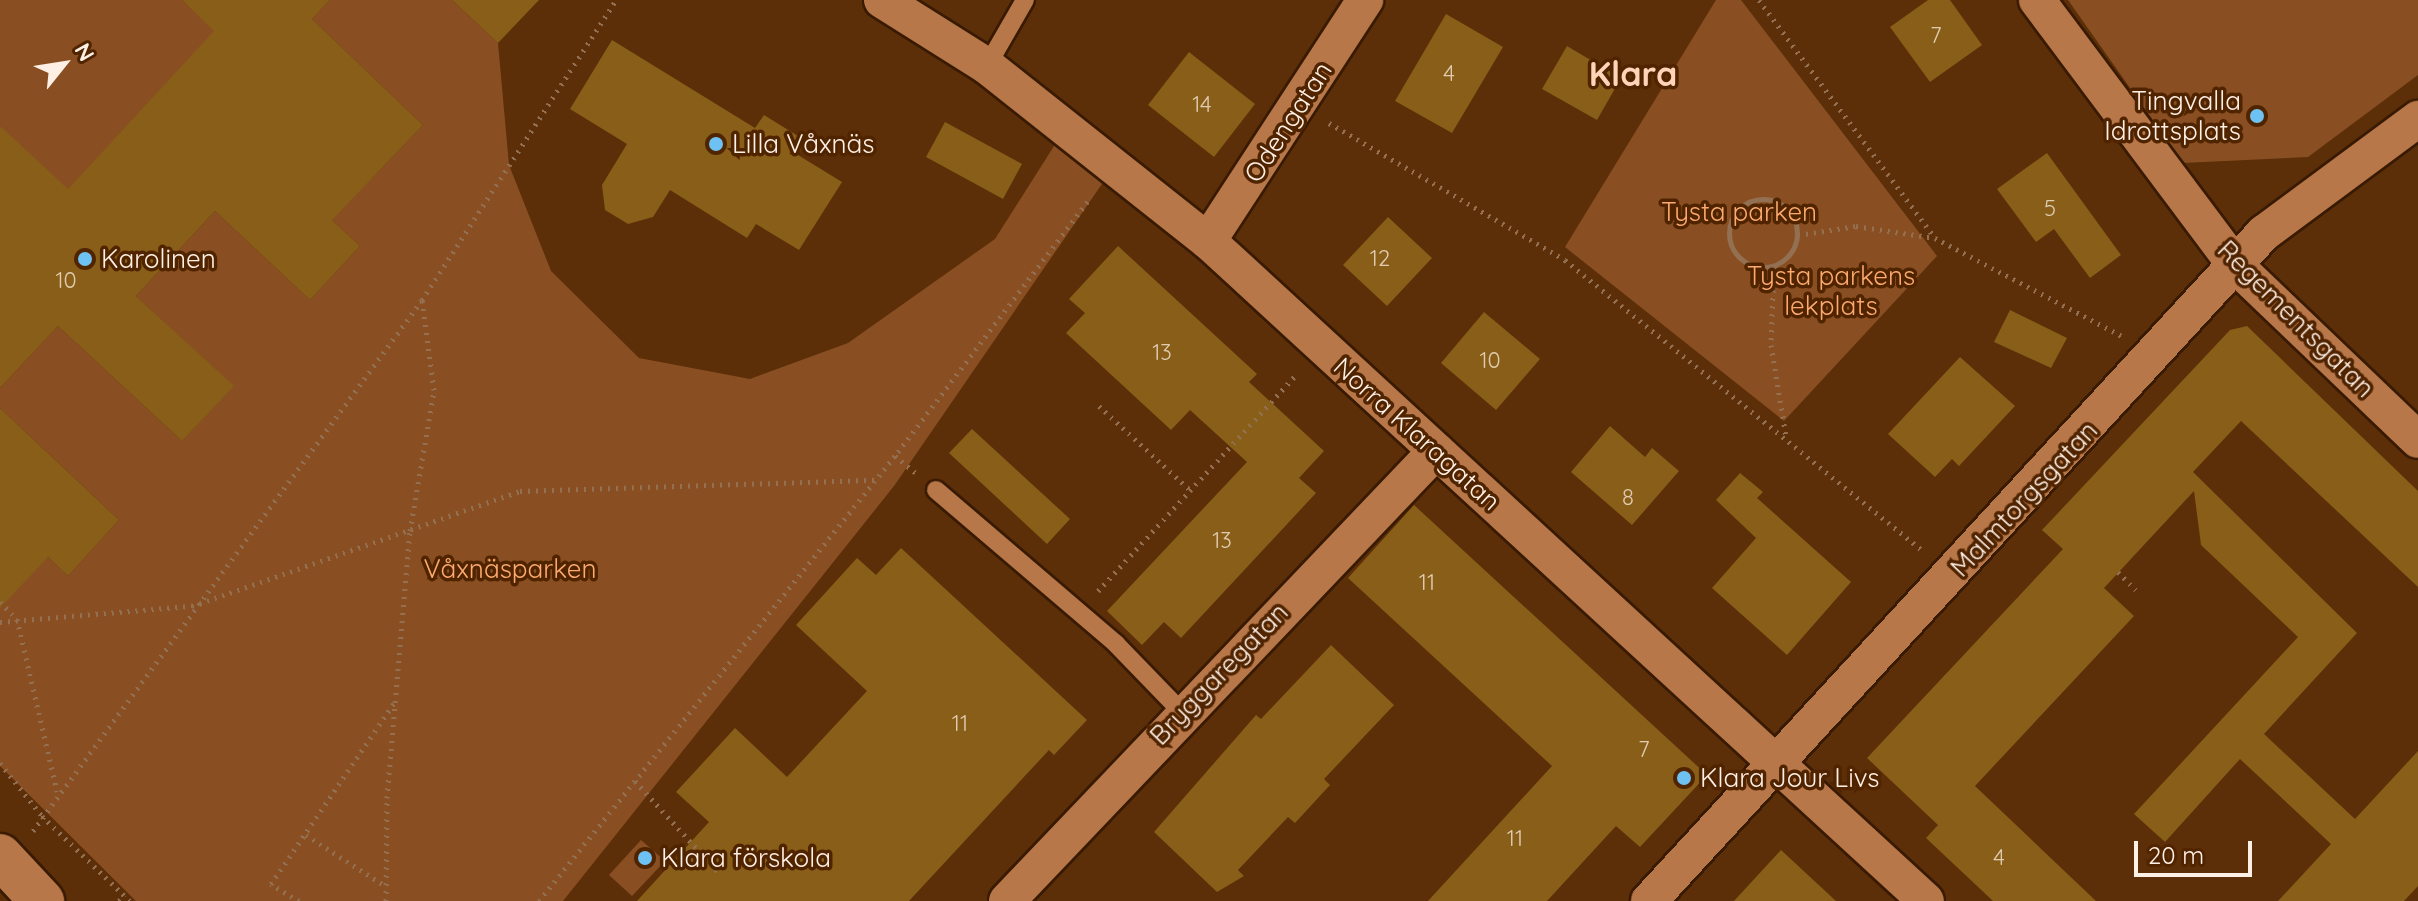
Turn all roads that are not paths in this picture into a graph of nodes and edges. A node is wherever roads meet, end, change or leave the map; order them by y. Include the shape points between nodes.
1 (882, 0) edge
2 (1025, 0) edge
3 (1365, 0) edge
4 (2037, 0) edge
5 (987, 66) junction
6 (2418, 119) edge
7 (1208, 241) junction
8 (2235, 265) junction
9 (2418, 440) edge
10 (1436, 451) junction
11 (936, 490) dead end
12 (1182, 712) junction
13 (1778, 763) junction
14 (2, 858) edge
15 (42, 901) edge
16 (1007, 901) edge
17 (1649, 901) edge
18 (1926, 901) edge

1 - 5 street, Norra Klaragatan
2 - 5 lane
3 - 7 street, Odengatan
4 - 8 street, Regementsgatan
5 - 7 street, Norra Klaragatan
6 - 8 street, Malmtorgsgatan via 2264,233
7 - 10 street, Norra Klaragatan
8 - 9 street, Regementsgatan
8 - 13 street, Malmtorgsgatan via 2158,355
10 - 12 street, Bryggaregatan
10 - 13 street, Norra Klaragatan
11 - 12 lane via 1079,612
12 - 16 street, Bryggaregatan
13 - 17 street, Malmtorgsgatan
13 - 18 street, Norra Klaragatan
14 - 15 street

